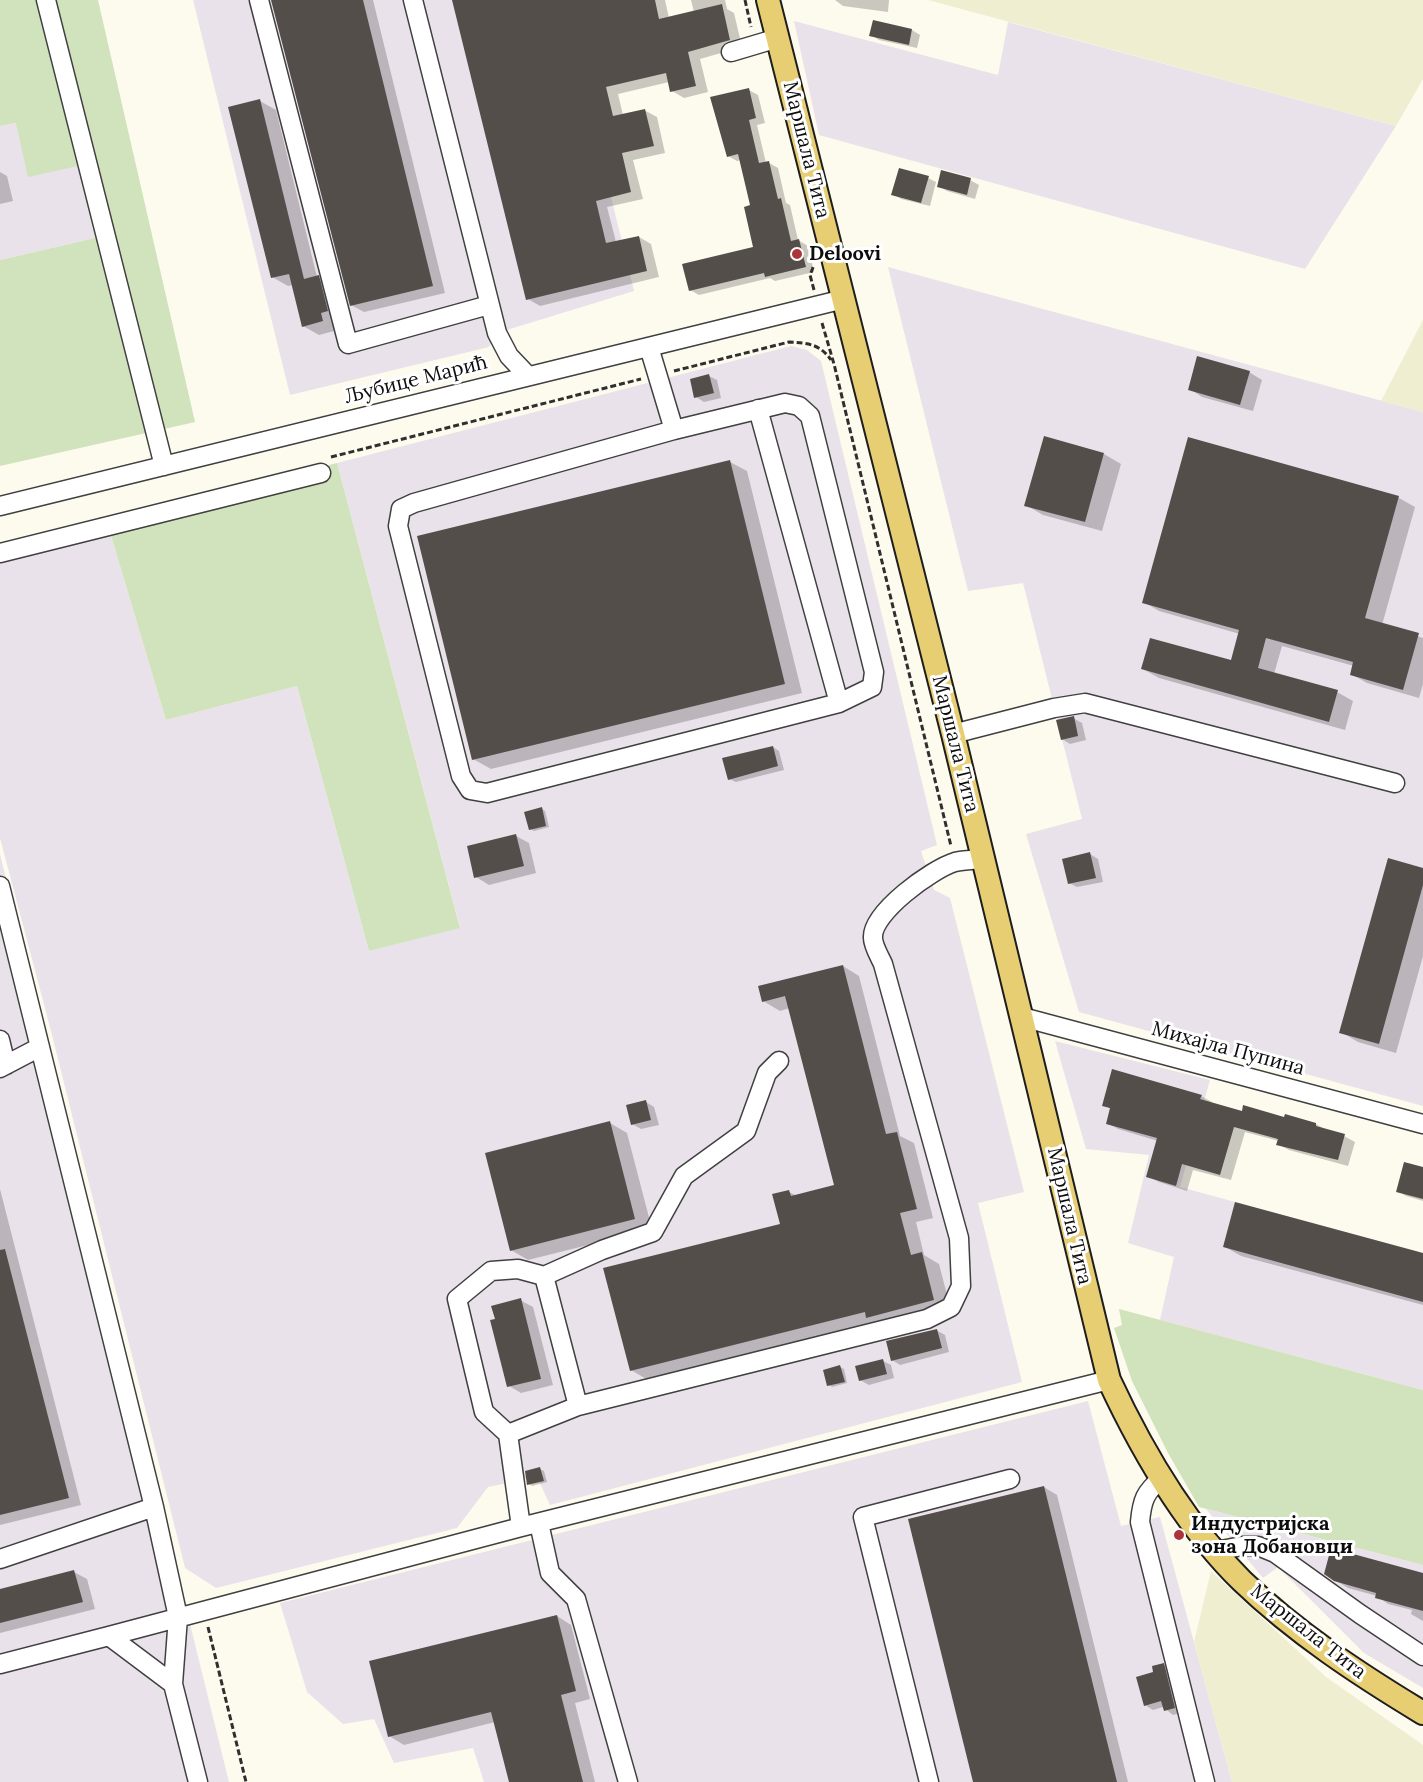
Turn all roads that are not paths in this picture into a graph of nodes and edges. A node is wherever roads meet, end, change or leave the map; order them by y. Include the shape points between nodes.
1 (46, 0) edge
2 (259, 0) edge
3 (413, 0) edge
4 (768, 0) edge
5 (778, 38) junction
6 (731, 52) dead end
7 (844, 299) junction
8 (489, 305) junction
9 (649, 347) junction
10 (528, 376) junction
11 (758, 409) junction
12 (674, 430) junction
13 (164, 466) junction
14 (322, 466) road end
15 (0, 506) edge
16 (0, 554) edge
17 (839, 703) junction
18 (953, 734) junction
19 (1395, 783) dead end
20 (983, 859) junction
21 (0, 886) edge
22 (1022, 1017) junction
23 (0, 1040) edge
24 (40, 1047) junction
25 (779, 1061) dead end
26 (3, 1066) edge
27 (1423, 1124) edge
28 (544, 1276) junction
29 (1109, 1380) junction
30 (578, 1406) junction
31 (508, 1434) junction
32 (1162, 1478) junction
33 (1010, 1479) dead end
34 (154, 1507) junction
35 (530, 1525) junction
36 (1215, 1551) junction
37 (0, 1559) edge
38 (178, 1617) junction
39 (109, 1636) junction
40 (1423, 1656) edge
41 (0, 1664) edge
42 (173, 1684) junction
43 (1423, 1713) edge
44 (198, 1782) edge
45 (628, 1782) edge
46 (929, 1782) edge
47 (1205, 1782) edge

1 - 13 street
2 - 8 street via 348,344
3 - 8 street
4 - 5 main road, Маршала Тита
5 - 6 street
5 - 7 main road, Маршала Тита
7 - 9 street, Љубице Марић
7 - 18 main road, Маршала Тита
8 - 10 street via 509,356
9 - 10 street, Љубице Марић
9 - 12 street
10 - 13 street, Љубице Марић
11 - 12 street
11 - 17 street
11 - 17 street via 785,403 799,405 810,416 874,672 872,687
12 - 17 street via 414,502 401,509 398,526 461,776 471,790 486,793
13 - 15 street, Љубице Марић
14 - 16 street
18 - 19 street via 1085,703
18 - 20 main road, Маршала Тита
20 - 22 main road, Маршала Тита
20 - 30 street via 955,862 929,875 888,908 876,922 873,939 959,1238 961,1286 951,1307 927,1320
21 - 24 street
22 - 27 street, Михајла Пупина
22 - 29 main road, Маршала Тита
23 - 26 street
24 - 26 street
24 - 34 street
25 - 28 street via 767,1073 746,1131 684,1176 653,1232
28 - 30 street
28 - 31 street via 518,1269 491,1271 457,1299 483,1412
29 - 32 main road, Маршала Тита
29 - 35 street
30 - 31 street
31 - 35 street
32 - 36 main road, Маршала Тита
32 - 47 street via 1149,1489 1140,1522
33 - 46 street via 863,1517
34 - 37 street
34 - 38 street
35 - 38 street
35 - 45 street via 550,1573 576,1599
36 - 40 street via 1258,1546 1275,1552
36 - 43 main road, Маршала Тита via 1241,1580 1306,1635
38 - 39 street
38 - 42 street
39 - 41 street
39 - 42 street
42 - 44 street

